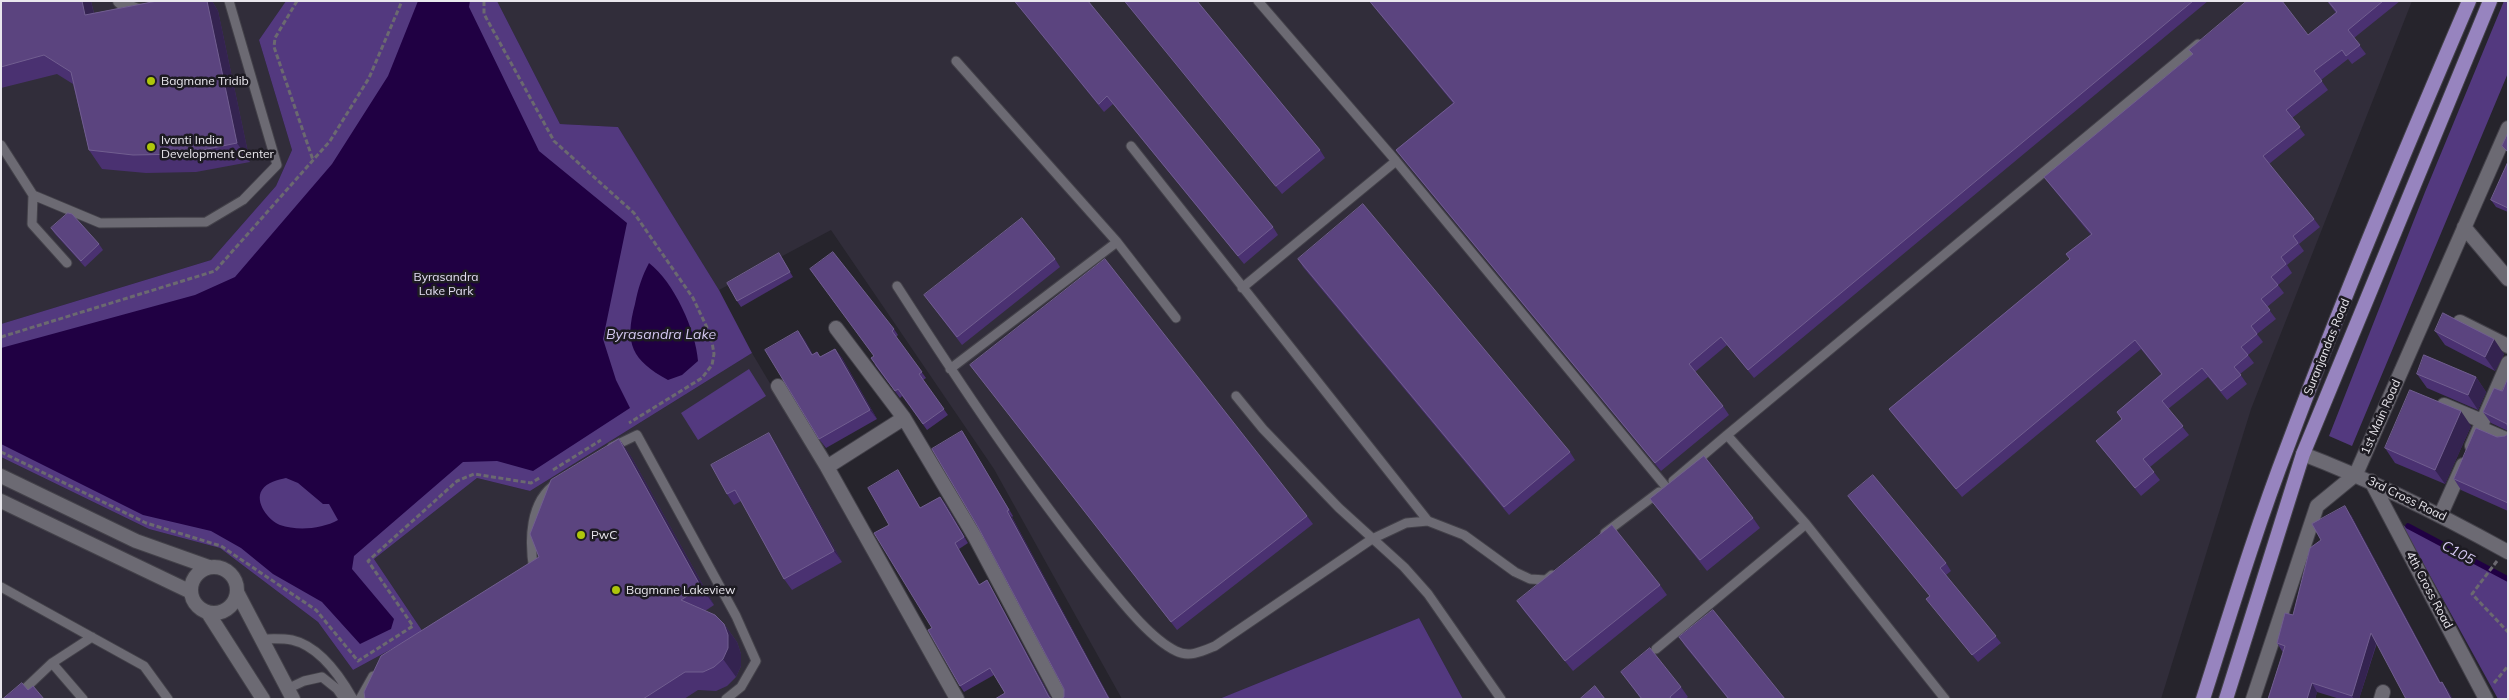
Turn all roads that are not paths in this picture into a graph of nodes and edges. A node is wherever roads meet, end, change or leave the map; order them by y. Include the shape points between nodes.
1 (120, 1) edge
2 (172, 1) edge
3 (229, 1) edge
4 (1258, 1) edge
5 (2469, 1) edge
6 (2490, 1) edge
7 (2204, 39) edge
8 (956, 60) dead end
9 (2508, 128) edge
10 (1, 146) edge
11 (1131, 146) dead end
12 (1396, 161) junction
13 (33, 195) junction
14 (2464, 227) junction
15 (1117, 242) junction
16 (67, 263) dead end
17 (2508, 280) edge
18 (897, 286) dead end
19 (1242, 288) junction
20 (1176, 318) dead end
21 (2460, 322) edge
22 (836, 328) dead end
23 (2508, 346) edge
24 (2508, 363) edge
25 (950, 368) junction
26 (778, 386) edge
27 (1236, 396) dead end
28 (2431, 399) edge
29 (904, 418) junction
30 (2481, 425) junction
31 (1727, 435) junction
32 (2508, 440) edge
33 (606, 451) edge
34 (2303, 454) junction
35 (827, 468) junction
36 (2356, 474) junction
37 (1, 476) edge
38 (568, 476) edge
39 (2371, 481) junction
40 (1666, 487) junction
41 (1, 501) edge
42 (2441, 514) junction
43 (1428, 521) junction
44 (1806, 524) junction
45 (1598, 538) edge
46 (1372, 539) junction
47 (2506, 551) edge
48 (209, 567) junction
49 (1560, 568) edge
50 (526, 577) edge
51 (1, 587) edge
52 (191, 592) junction
53 (238, 594) junction
54 (208, 613) junction
55 (92, 637) junction
56 (260, 639) junction
57 (1656, 649) dead end
58 (52, 663) junction
59 (383, 668) edge
60 (290, 694) edge
61 (14, 699) edge
62 (84, 699) edge
63 (168, 699) edge
64 (263, 699) edge
65 (344, 699) edge
66 (353, 699) edge
67 (360, 699) edge
68 (726, 699) edge
69 (957, 699) edge
70 (1061, 699) edge
71 (1500, 699) edge
72 (1945, 699) edge
73 (2203, 699) edge
74 (2226, 699) edge
75 (2253, 699) edge
76 (2486, 699) edge

1 - 2 street via 132,9 151,12
3 - 13 lane via 277,165 243,200 206,222 100,223
4 - 12 lane
5 - 73 main road, Suranjandas Road via 2394,177 2288,446
6 - 34 main road, Suranjandas Road
7 - 31 lane
8 - 15 lane
9 - 14 street, 1st Main Road
10 - 13 lane
11 - 19 lane
12 - 19 lane
12 - 40 lane
13 - 16 lane via 32,224
14 - 17 street
14 - 36 street, 1st Main Road
15 - 20 lane
15 - 25 lane
18 - 25 lane
19 - 43 lane
21 - 23 street
22 - 29 street
24 - 30 street
25 - 46 lane via 1078,547 1125,606 1164,644 1177,652 1186,654 1215,646
26 - 35 street
27 - 46 lane via 1263,429
28 - 30 street
29 - 35 street
29 - 70 street via 975,537
30 - 32 street
30 - 42 street
31 - 40 lane
31 - 44 lane
33 - 68 lane via 637,435 736,616 756,662 740,687
34 - 36 street, 3rd Cross Road
34 - 74 main road, Suranjandas Road
35 - 69 street
36 - 39 street, 3rd Cross Road
36 - 75 street, 1st Main Road via 2317,506
37 - 48 street via 136,541
38 - 50 lane via 545,491 539,503 532,530 534,571
39 - 42 street, 3rd Cross Road
39 - 76 street, 4th Cross Road
40 - 45 lane
41 - 52 street
42 - 47 street, 3rd Cross Road
43 - 46 lane via 1406,523
43 - 49 lane via 1464,535 1530,579 1546,580
44 - 57 lane
44 - 72 lane
46 - 71 lane via 1428,594
48 - 52 street via 193,580
48 - 53 street via 230,573 235,579
51 - 55 lane
52 - 54 street via 196,606
53 - 54 street via 224,612
53 - 56 street
54 - 64 street
55 - 58 lane
55 - 63 lane via 144,666
56 - 60 street
56 - 66 lane via 292,640 320,655 341,678
58 - 61 lane
58 - 62 lane
59 - 67 lane via 374,673
60 - 65 lane via 304,680 322,677

